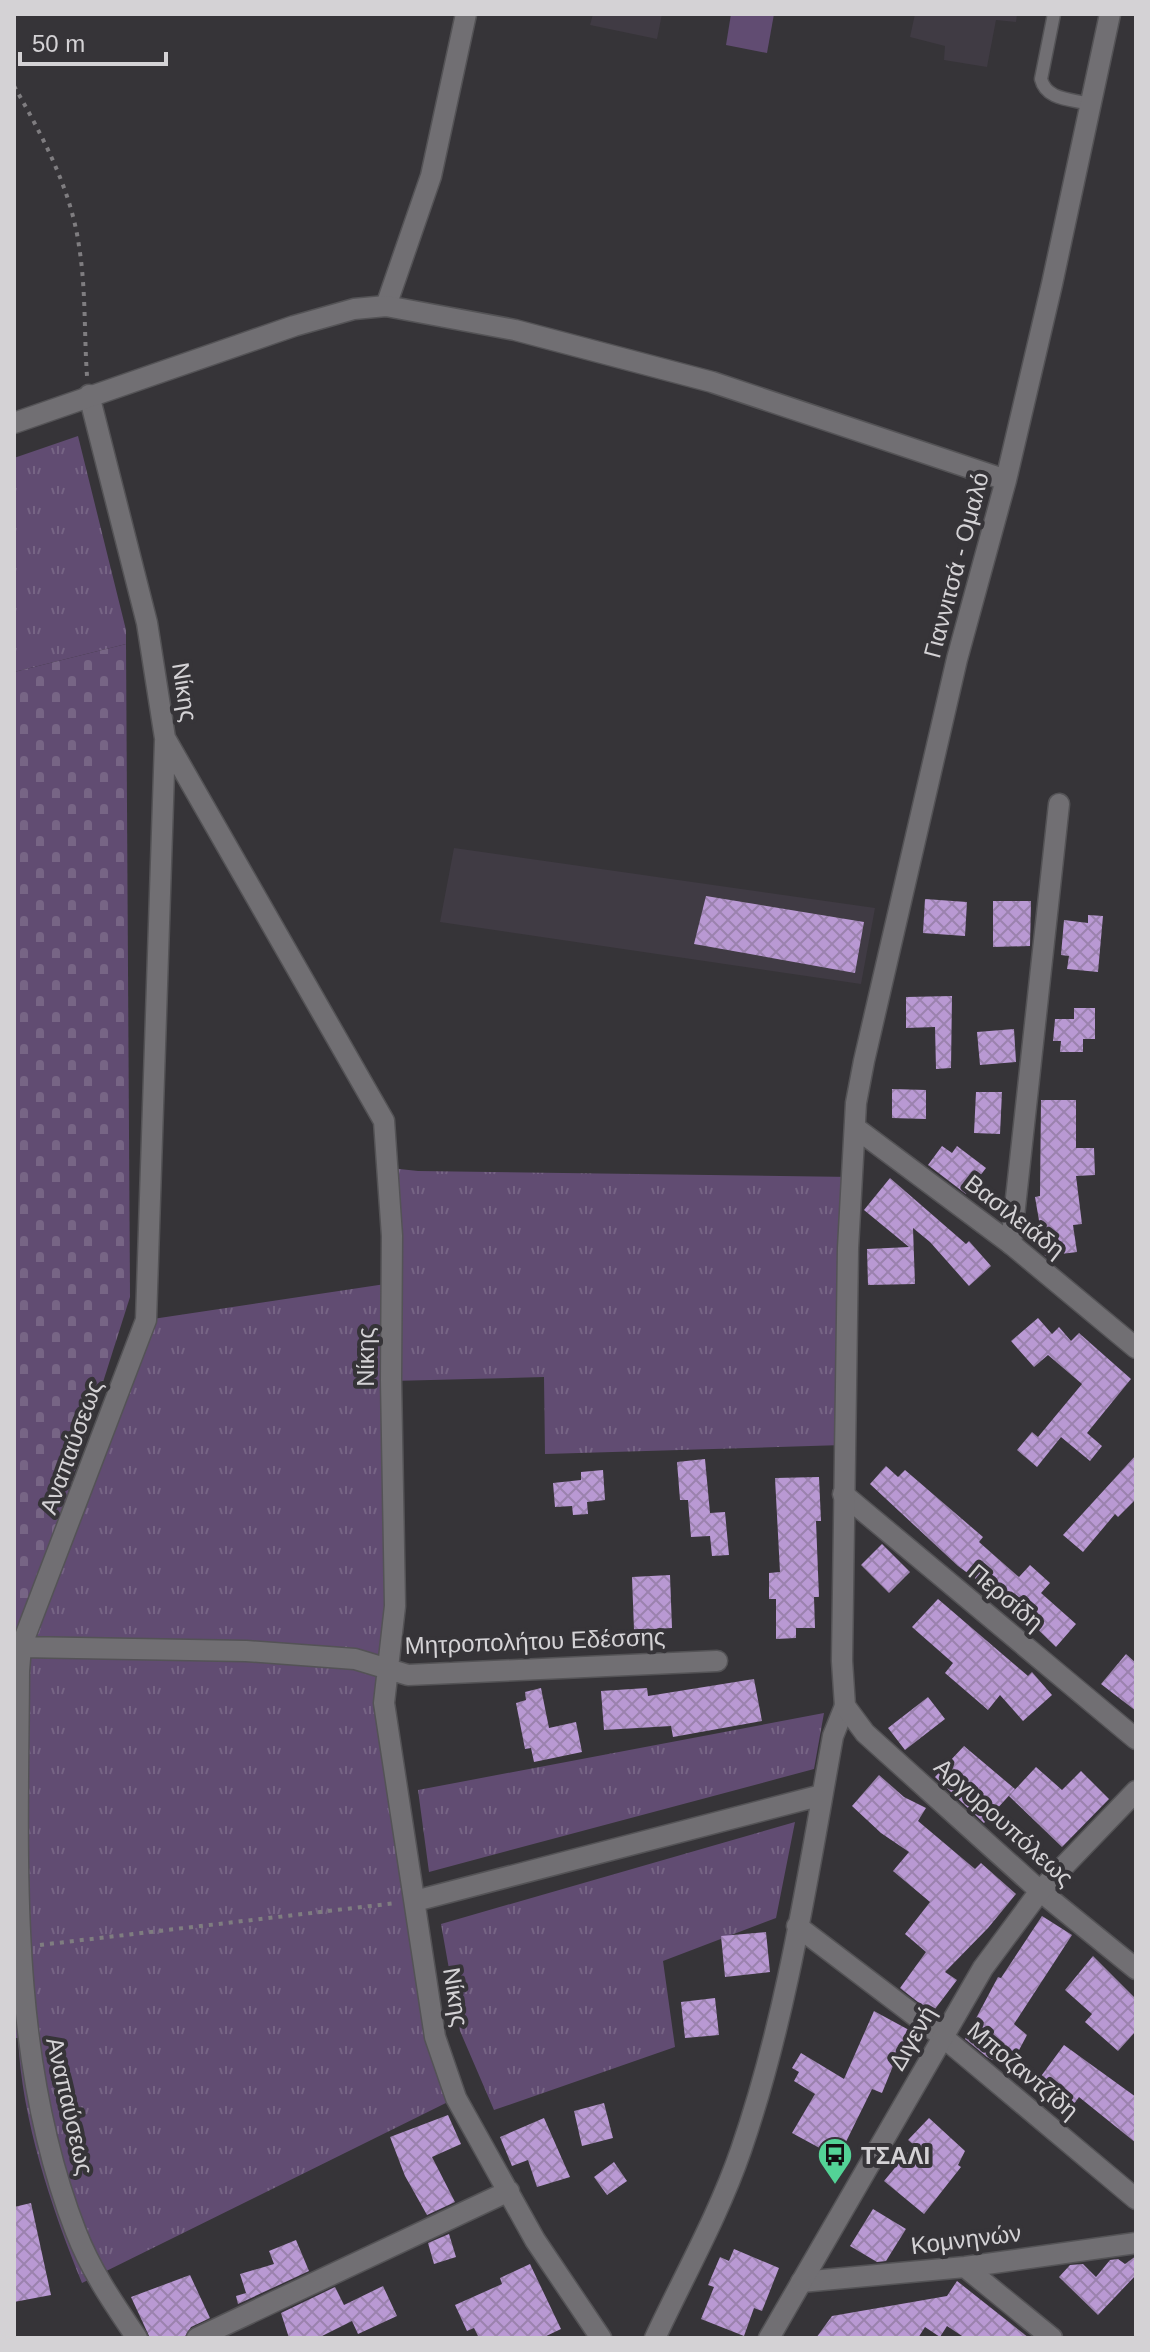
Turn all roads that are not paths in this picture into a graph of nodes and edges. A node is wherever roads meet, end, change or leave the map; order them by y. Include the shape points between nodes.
1 (466, 14) edge
2 (1054, 14) edge
3 (1110, 14) edge
4 (1090, 104) junction
5 (386, 306) junction
6 (89, 395) junction
7 (14, 423) edge
8 (1006, 480) junction
9 (165, 738) junction
10 (1059, 804) dead end
11 (857, 1129) junction
12 (1011, 1244) junction
13 (1136, 1348) edge
14 (843, 1494) junction
15 (18, 1645) edge
16 (717, 1661) dead end
17 (388, 1670) junction
18 (845, 1706) junction
19 (1136, 1739) edge
20 (1136, 1791) edge
21 (822, 1795) junction
22 (1040, 1891) junction
23 (415, 1901) junction
24 (797, 1926) junction
25 (1136, 1969) edge
26 (943, 2037) junction
27 (509, 2191) junction
28 (1136, 2199) edge
29 (1136, 2243) edge
30 (965, 2267) junction
31 (801, 2282) junction
32 (597, 2337) edge
33 (137, 2338) edge
34 (197, 2338) edge
35 (655, 2338) edge
36 (769, 2338) edge
37 (1052, 2338) edge

1 - 5 street via 431,176
2 - 4 lane via 1043,87 1051,95
3 - 4 street, Γιαννιτσά - Ομαλό
4 - 8 street, Γιαννιτσά - Ομαλό
5 - 6 street via 316,320
5 - 8 street via 515,330 712,382
6 - 7 street
6 - 9 street, Νίκης via 147,623
8 - 11 street, Γιαννιτσά - Ομαλό via 957,659 867,1046 857,1094
9 - 15 street, Αναπαύσεως via 146,1320
9 - 17 street, Νίκης via 384,1121 392,1236 395,1606
10 - 12 street
11 - 12 street, Βασιλειάδη
11 - 14 street, Γιαννιτσά - Ομαλό via 848,1248
12 - 13 street, Βασιλειάδη
14 - 18 street, Γιαννιτσά - Ομαλό
14 - 19 street, Περσίδη
15 - 17 street, Μητροπολήτου Εδέσσης via 246,1651 355,1659
15 - 33 street, Αναπαύσεως via 18,1858 27,2037 63,2196 94,2270
16 - 17 street, Μητροπολήτου Εδέσσης via 408,1675
17 - 23 street, Νίκης via 386,1730
18 - 21 street via 833,1736
18 - 22 street, Αργυρουπόλεως via 865,1733
20 - 22 street, Διγενή
21 - 23 street
21 - 24 street
22 - 25 street, Αργυρουπόλεως
22 - 26 street, Διγενή via 983,1968
23 - 27 street, Νίκης via 440,2055 456,2098
24 - 26 street, Μποζαντζίδη
24 - 35 street via 763,2078 739,2155
26 - 28 street, Μποζαντζίδη
26 - 31 street, Διγενή
27 - 32 street, Νίκης
27 - 34 street
29 - 30 street, Κομνηνών
30 - 31 street, Κομνηνών
30 - 37 street
31 - 36 street, Διγενή

